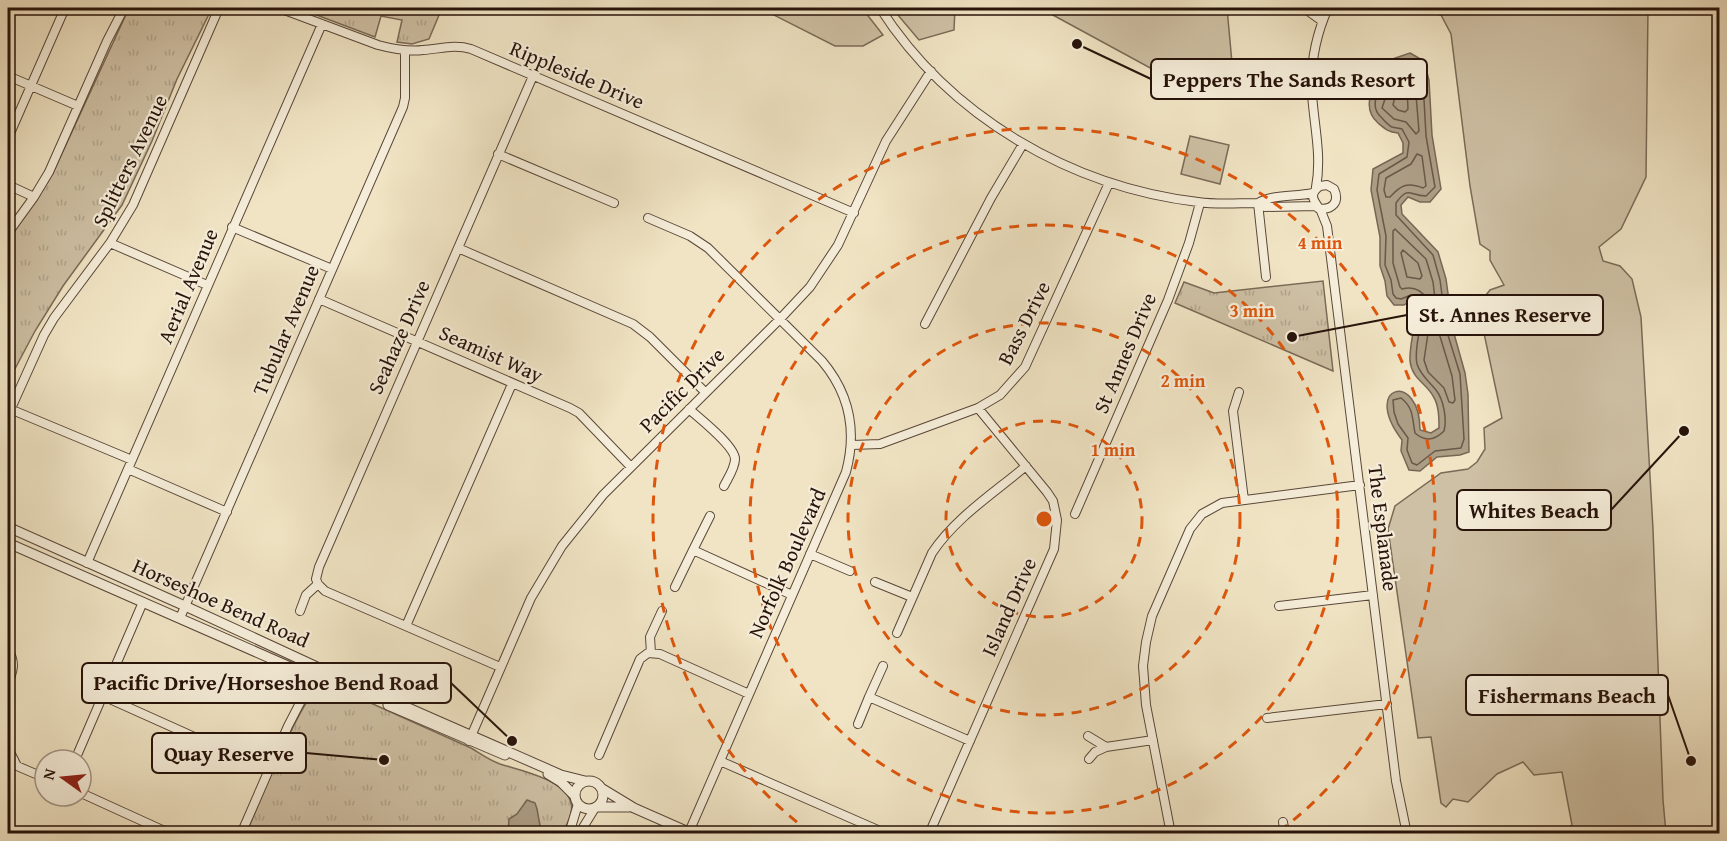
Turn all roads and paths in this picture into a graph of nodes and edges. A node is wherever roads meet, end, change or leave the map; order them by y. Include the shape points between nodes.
1 (65, 8) edge
2 (113, 8) edge
3 (219, 8) edge
4 (279, 8) edge
5 (880, 8) edge
6 (1304, 8) edge
7 (1328, 8) edge
8 (123, 9) edge
9 (1322, 21) junction
10 (322, 24) junction
11 (405, 51) junction
12 (931, 71) junction
13 (8, 76) edge
14 (533, 76) junction
15 (30, 86) junction
16 (78, 106) junction
17 (8, 138) edge
18 (1023, 144) junction
19 (498, 154) junction
20 (1319, 162) junction
21 (1109, 183) junction
22 (8, 185) edge
23 (1330, 187) junction
24 (1315, 190) junction
25 (34, 197) junction
26 (614, 203) dead end
27 (1200, 203) junction
28 (1258, 203) junction
29 (1317, 207) junction
30 (1332, 207) junction
31 (854, 213) junction
32 (648, 218) dead end
33 (1327, 226) junction
34 (232, 227) junction
35 (8, 232) edge
36 (110, 243) junction
37 (458, 248) junction
38 (332, 269) junction
39 (1266, 277) dead end
40 (207, 285) junction
41 (319, 299) junction
42 (780, 319) junction
43 (925, 324) dead end
44 (416, 341) junction
45 (512, 384) junction
46 (705, 392) junction
47 (1239, 392) dead end
48 (11, 397) edge
49 (978, 408) junction
50 (689, 409) junction
51 (9, 412) edge
52 (852, 445) junction
53 (132, 460) junction
54 (1026, 466) junction
55 (631, 467) junction
56 (128, 470) junction
57 (1360, 485) junction
58 (724, 486) dead end
59 (1244, 500) junction
60 (226, 512) junction
61 (1075, 514) dead end
62 (710, 516) dead end
63 (8, 528) edge
64 (8, 543) edge
65 (693, 550) junction
66 (810, 554) junction
67 (87, 563) junction
68 (850, 572) dead end
69 (875, 582) dead end
70 (318, 584) junction
71 (675, 587) dead end
72 (792, 595) junction
73 (1374, 595) junction
74 (912, 597) junction
75 (144, 602) junction
76 (185, 606) junction
77 (1280, 606) dead end
78 (300, 610) dead end
79 (662, 611) dead end
80 (180, 618) junction
81 (406, 626) junction
82 (897, 633) dead end
83 (8, 650) edge
84 (651, 653) junction
85 (883, 666) dead end
86 (500, 667) junction
87 (318, 668) junction
88 (313, 677) junction
89 (8, 684) edge
90 (749, 694) junction
91 (103, 696) junction
92 (869, 697) junction
93 (1387, 704) junction
94 (1268, 718) dead end
95 (858, 724) dead end
96 (1088, 736) dead end
97 (471, 738) junction
98 (1153, 740) junction
99 (970, 741) junction
100 (1106, 747) junction
101 (8, 748) edge
102 (80, 748) edge
103 (599, 755) dead end
104 (1089, 759) dead end
105 (720, 761) junction
106 (11, 766) edge
107 (268, 770) junction
108 (33, 774) edge
109 (585, 781) junction
110 (602, 788) junction
111 (93, 799) edge
112 (576, 800) junction
113 (596, 808) junction
114 (634, 808) junction
115 (1283, 822) dead end
116 (691, 833) edge
117 (171, 834) edge
118 (241, 834) edge
119 (569, 834) edge
120 (579, 834) edge
121 (887, 834) edge
122 (929, 834) edge
123 (1171, 834) edge
124 (1285, 834) edge
125 (1407, 834) edge

1 - 15 street
2 - 8 street
3 - 36 street, Splitters Avenue via 133,205
4 - 10 street, Rippleside Drive
5 - 12 street
6 - 9 street
7 - 9 street, The Esplanade
8 - 16 street
9 - 20 street, The Esplanade via 1312,68
10 - 11 street, Rippleside Drive
10 - 34 street, Aerial Avenue
11 - 14 street, Rippleside Drive via 457,46
11 - 38 street, Tubular Avenue via 403,107
12 - 18 street via 978,113
12 - 31 street, Pacific Drive via 886,141
13 - 15 street
14 - 19 street, Seahaze Drive
14 - 31 street, Rippleside Drive
15 - 16 street
15 - 17 street
16 - 25 street
18 - 21 street
18 - 43 street
19 - 26 street
19 - 37 street, Seahaze Drive
20 - 23 street, The Esplanade
20 - 24 street, The Esplanade
21 - 27 street
21 - 49 street, Bass Drive via 1025,367 1000,394
22 - 25 street
23 - 24 street via 1323,185
23 - 30 street, The Esplanade via 1337,196
24 - 28 street
24 - 29 street, The Esplanade via 1312,200
25 - 35 street
27 - 28 street
27 - 61 street, St Annes Drive via 1168,300
28 - 29 street via 1265,207
28 - 39 street
29 - 30 street
29 - 33 street, The Esplanade
30 - 33 street, The Esplanade
31 - 42 street, Pacific Drive via 824,268
32 - 42 street, Norfolk Boulevard via 699,240
33 - 57 street, The Esplanade
34 - 38 street
34 - 40 street, Aerial Avenue
36 - 40 street
36 - 48 street, Splitters Avenue via 54,318
37 - 44 street, Seahaze Drive
37 - 46 street via 633,324
38 - 41 street, Tubular Avenue
40 - 53 street, Aerial Avenue
41 - 44 street, Seamist Way
41 - 60 street, Tubular Avenue
42 - 46 street, Pacific Drive
42 - 52 street, Norfolk Boulevard via 837,381 849,415
44 - 45 street, Seamist Way
44 - 70 street, Seahaze Drive via 319,567
45 - 55 street, Seamist Way via 579,413
45 - 81 street
46 - 50 street, Pacific Drive
47 - 59 street via 1233,411
48 - 51 street, Splitters Avenue
49 - 52 street, Bass Drive via 880,444
49 - 54 street, Island Drive
50 - 55 street, Pacific Drive
50 - 58 street via 734,454
51 - 53 street
52 - 66 street, Norfolk Boulevard via 846,472
53 - 56 street, Aerial Avenue
54 - 74 street via 945,535 932,553
54 - 99 street, Island Drive via 1053,501 1057,540
55 - 86 street, Pacific Drive via 562,546 531,598
56 - 60 street
56 - 67 street, Aerial Avenue
57 - 59 street
57 - 73 street, The Esplanade
59 - 98 street via 1215,505 1196,520 1152,616 1143,680
60 - 76 street, Tubular Avenue
62 - 65 street
63 - 67 street, Horseshoe Bend Road
64 - 75 street, Horseshoe Bend Road
65 - 71 street
65 - 72 street
66 - 68 street
66 - 72 street, Norfolk Boulevard
67 - 76 street, Horseshoe Bend Road
69 - 74 street
70 - 78 street, Seahaze Drive via 306,596
70 - 81 street via 325,591
72 - 90 street, Norfolk Boulevard
73 - 77 street
73 - 93 street, The Esplanade
74 - 82 street
75 - 80 street, Horseshoe Bend Road
75 - 91 street
76 - 80 street, Tubular Avenue
76 - 87 street, Horseshoe Bend Road
79 - 84 street via 650,637
80 - 88 street, Horseshoe Bend Road
81 - 86 street
83 - 89 street via 14,666
84 - 90 street
84 - 103 street via 640,659
85 - 92 street
86 - 97 street, Pacific Drive
87 - 88 street
87 - 97 street, Horseshoe Bend Road
88 - 97 street, Horseshoe Bend Road
88 - 107 street
90 - 105 street, Norfolk Boulevard
91 - 102 street
91 - 107 street
92 - 95 street
92 - 99 street
93 - 94 street
93 - 125 street, The Esplanade
96 - 100 street
97 - 109 street, Horseshoe Bend Road
97 - 112 street, Horseshoe Bend Road via 561,782
98 - 100 street
98 - 123 street
99 - 122 street, Island Drive
100 - 104 street
101 - 106 street
105 - 116 street, Norfolk Boulevard
105 - 121 street
106 - 108 street
107 - 118 street
109 - 110 street
109 - 112 street via 579,785
110 - 113 street via 604,796
110 - 114 street
111 - 117 street
112 - 113 street via 586,809
112 - 119 street
113 - 114 street
113 - 120 street
114 - 116 street
115 - 124 street

